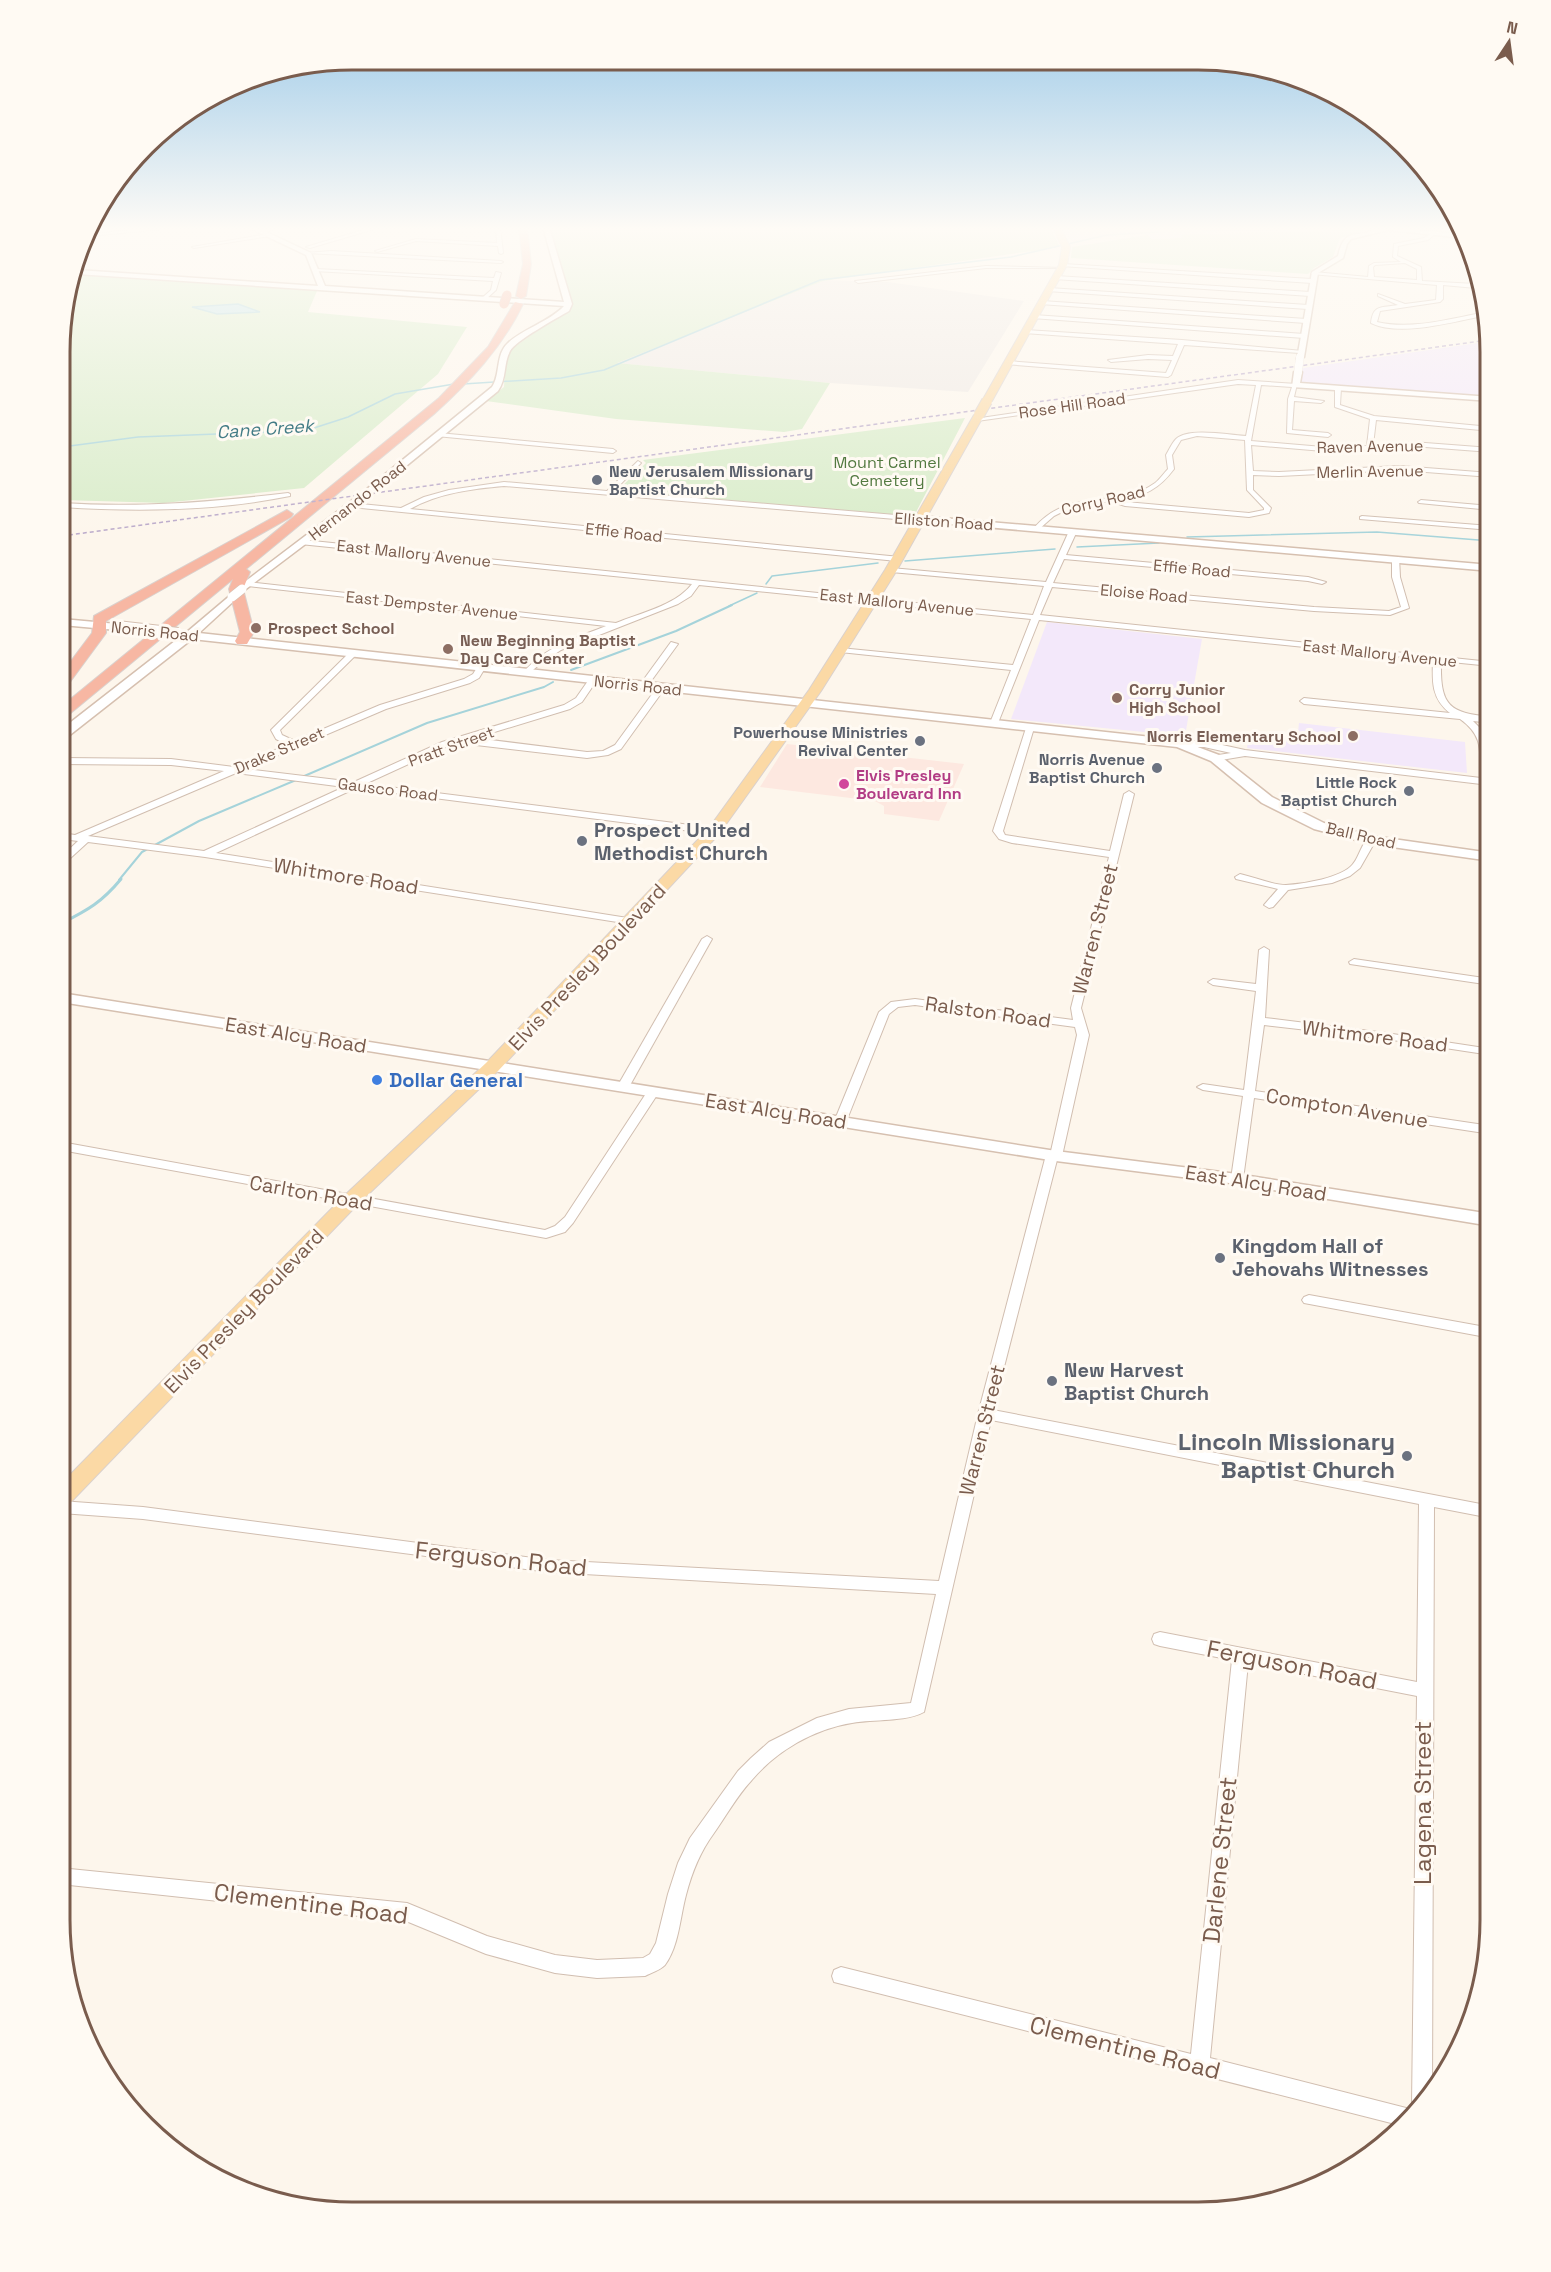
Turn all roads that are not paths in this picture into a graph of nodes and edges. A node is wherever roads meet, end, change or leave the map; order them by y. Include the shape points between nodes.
1 (502, 333) edge
2 (529, 333) edge
3 (1025, 333) edge
4 (1041, 333) edge
5 (1164, 333) edge
6 (1263, 333) edge
7 (1304, 336) joint
8 (1161, 341) junction
9 (1182, 342) junction
10 (1300, 354) junction
11 (470, 357) dead end
12 (1175, 358) junction
13 (1111, 360) dead end
14 (1007, 363) junction
15 (1259, 382) junction
16 (456, 383) junction
17 (1295, 385) junction
18 (1338, 388) junction
19 (1480, 398) edge
20 (1291, 399) junction
21 (1321, 401) dead end
22 (978, 417) junction
23 (1373, 418) junction
24 (1480, 428) edge
25 (438, 435) junction
26 (1328, 435) dead end
27 (1249, 440) junction
28 (1370, 447) junction
29 (1480, 449) edge
30 (613, 451) dead end
31 (638, 463) dead end
32 (1249, 472) junction
33 (1480, 474) edge
34 (609, 493) junction
35 (288, 495) dead end
36 (1111, 499) junction
37 (1420, 502) dead end
38 (70, 506) edge
39 (351, 506) junction
40 (1480, 507) edge
41 (402, 510) junction
42 (287, 514) junction
43 (1362, 518) dead end
44 (919, 519) junction
45 (1480, 527) edge
46 (1038, 528) junction
47 (1073, 531) junction
48 (303, 542) junction
49 (254, 556) junction
50 (1062, 557) junction
51 (897, 559) junction
52 (1396, 559) junction
53 (1480, 567) edge
54 (891, 570) junction
55 (697, 582) junction
56 (1322, 582) dead end
57 (1049, 584) junction
58 (245, 587) junction
59 (873, 600) junction
60 (1037, 616) junction
61 (70, 623) edge
62 (98, 625) junction
63 (616, 626) junction
64 (184, 634) junction
65 (242, 641) junction
66 (674, 644) dead end
67 (840, 650) junction
68 (354, 654) junction
69 (1437, 659) junction
70 (1480, 663) edge
71 (482, 668) junction
72 (1015, 668) junction
73 (70, 672) edge
74 (527, 673) junction
75 (593, 680) junction
76 (643, 686) junction
77 (70, 687) edge
78 (662, 688) junction
79 (1304, 701) dead end
80 (807, 704) junction
81 (70, 706) edge
82 (1462, 717) junction
83 (1480, 719) edge
84 (994, 723) junction
85 (70, 728) edge
86 (1030, 728) junction
87 (1480, 731) edge
88 (467, 737) junction
89 (293, 744) junction
90 (1179, 744) junction
91 (1245, 753) junction
92 (1215, 758) junction
93 (70, 761) edge
94 (234, 770) junction
95 (1480, 780) edge
96 (355, 785) junction
97 (1129, 794) dead end
98 (714, 831) junction
99 (70, 837) edge
100 (81, 838) junction
101 (1371, 840) junction
102 (70, 851) edge
103 (205, 854) junction
104 (1115, 855) junction
105 (1480, 855) edge
106 (1240, 877) dead end
107 (1285, 888) junction
108 (1269, 905) dead end
109 (630, 921) junction
110 (707, 939) dead end
111 (1264, 950) dead end
112 (1354, 962) dead end
113 (1480, 980) edge
114 (1213, 982) dead end
115 (1261, 988) junction
116 (70, 998) edge
117 (1259, 1021) junction
118 (1081, 1024) junction
119 (1480, 1050) edge
120 (492, 1067) junction
121 (1203, 1087) dead end
122 (623, 1088) junction
123 (654, 1092) junction
124 (1248, 1092) junction
125 (840, 1122) junction
126 (1480, 1128) edge
127 (70, 1148) edge
128 (1054, 1155) junction
129 (1238, 1179) junction
130 (351, 1200) junction
131 (1480, 1218) edge
132 (1309, 1300) dead end
133 (1480, 1331) edge
134 (985, 1414) junction
135 (70, 1489) edge
136 (1426, 1501) junction
137 (70, 1508) edge
138 (1480, 1510) edge
139 (944, 1588) junction
140 (1160, 1639) dead end
141 (1241, 1654) junction
142 (1424, 1690) junction
143 (918, 1707) joint
144 (70, 1877) edge
145 (841, 1976) dead end
146 (1199, 2066) junction
147 (1422, 2091) edge
148 (1401, 2116) edge

1 - 16 highway
2 - 25 street, Hernando Road via 503,353 499,381
3 - 14 main road, Elvis Presley Boulevard
4 - 8 street
5 - 8 street
6 - 7 street
7 - 10 street
8 - 9 street
9 - 10 street
9 - 12 street
10 - 17 street, bridge
11 - 16 highway
12 - 13 street
12 - 14 street via 1168,375
14 - 22 main road, Elvis Presley Boulevard, bridge
15 - 17 street, Rose Hill Road
15 - 22 street, Rose Hill Road
15 - 27 street
16 - 42 highway via 439,389
16 - 49 highway via 430,412
17 - 18 street
17 - 20 street
18 - 19 street
18 - 23 street via 1337,406
20 - 21 street
20 - 26 street via 1289,432
22 - 44 main road, Elvis Presley Boulevard
23 - 24 street
23 - 28 street
25 - 30 street
25 - 39 street, Hernando Road
27 - 28 street, Raven Avenue via 1335,450
27 - 32 street
27 - 36 street, Corry Road via 1185,436 1169,455 1171,469 1157,487
28 - 29 street, Raven Avenue via 1412,444
31 - 34 street
32 - 33 street, Merlin Avenue via 1400,468
32 - 36 street via 1250,489 1268,508 1267,512 1249,515 1132,505
34 - 41 street, Elliston Road via 524,485 478,486 421,498
34 - 44 street, Elliston Road
35 - 38 street via 180,508
36 - 46 street, Corry Road via 1056,509
37 - 40 street
39 - 41 street, Effie Road
39 - 48 street, Hernando Road
41 - 51 street, Effie Road
42 - 62 highway via 99,620
42 - 77 highway
43 - 45 street
44 - 46 street, Elliston Road
44 - 51 main road, Elvis Presley Boulevard
46 - 47 street, Elliston Road
47 - 50 street, Corry Road
47 - 52 street, Elliston Road
48 - 55 street, East Mallory Avenue
48 - 58 street, Hernando Road
49 - 65 highway via 236,589 247,632
49 - 81 highway
50 - 56 street, Effie Road
50 - 57 street, Corry Road
51 - 54 main road, Elvis Presley Boulevard
52 - 53 street, Elliston Road
52 - 57 street, Eloise Road via 1396,577 1405,608 1397,612 1314,609
54 - 57 street, Eloise Road
54 - 59 main road, Elvis Presley Boulevard
55 - 59 street, East Mallory Avenue
55 - 63 street via 675,602
57 - 60 street, Corry Road
58 - 63 street, East Dempster Avenue
58 - 64 street, Hernando Road, bridge
59 - 60 street, East Mallory Avenue
59 - 67 main road, Elvis Presley Boulevard
60 - 69 street, East Mallory Avenue
60 - 72 street, Corry Road
61 - 62 street, Norris Road
62 - 64 street, Norris Road, bridge
62 - 73 highway via 99,633
63 - 74 street via 558,648
64 - 65 street, Norris Road
64 - 85 street, Hernando Road
65 - 68 street, Norris Road
66 - 76 street
67 - 72 street
67 - 80 main road, Elvis Presley Boulevard
68 - 71 street, Norris Road
68 - 89 street via 275,730 279,737
69 - 70 street, East Mallory Avenue
69 - 82 street via 1437,692
71 - 74 street, Norris Road
71 - 89 street, Drake Street via 467,681 405,698
72 - 84 street, Corry Road
74 - 75 street, Norris Road
75 - 76 street, Norris Road
75 - 88 street, Pratt Street via 579,700 567,707
76 - 78 street, Norris Road
78 - 80 street, Norris Road
78 - 88 street via 618,747 605,753 587,755 476,742
79 - 82 street
80 - 84 street, Norris Road
80 - 98 main road, Elvis Presley Boulevard
82 - 83 street
82 - 87 street
84 - 86 street, Norris Road
86 - 90 street, Norris Road
86 - 104 street, Warren Street via 998,831 1002,837
88 - 96 street, Pratt Street
89 - 94 street, Drake Street
90 - 91 street, Norris Road via 1204,744
90 - 92 street, Norris Road
91 - 92 street, Norris Road
91 - 95 street, Norris Road
92 - 101 street, Ball Road via 1268,800 1299,818
93 - 94 street, Gausco Road via 171,762
94 - 96 street, Gausco Road
94 - 100 street, Drake Street
96 - 98 street, Gausco Road
96 - 103 street, Pratt Street
97 - 104 street
98 - 109 main road, Elvis Presley Boulevard
99 - 100 street, Whitmore Road
100 - 102 street
100 - 103 street, Whitmore Road
101 - 105 street, Ball Road
101 - 107 street via 1358,866 1347,874
103 - 109 street, Whitmore Road
104 - 118 street, Warren Street via 1076,1008
106 - 107 street
107 - 108 street
109 - 120 main road, Elvis Presley Boulevard
110 - 122 street
111 - 115 street
112 - 113 street
114 - 115 street
115 - 117 street
116 - 120 street, East Alcy Road
117 - 119 street, Whitmore Road
117 - 124 street
118 - 125 street, Ralston Road via 915,1002 895,1004 884,1012
118 - 128 street, Warren Street via 1083,1035
120 - 122 street, East Alcy Road
120 - 130 main road, Elvis Presley Boulevard
121 - 124 street, Compton Avenue
122 - 123 street, East Alcy Road
123 - 125 street, East Alcy Road
123 - 130 street, Carlton Road via 569,1220 560,1229 546,1234
124 - 126 street, Compton Avenue
124 - 129 street
125 - 128 street, East Alcy Road
127 - 130 street, Carlton Road
128 - 129 street, East Alcy Road
128 - 134 street, Warren Street
129 - 131 street, East Alcy Road
130 - 135 main road, Elvis Presley Boulevard
132 - 133 street
134 - 136 street
134 - 139 street, Warren Street
136 - 138 street
136 - 142 street, Lagena Street
137 - 139 street, Ferguson Road via 143,1513 549,1566
139 - 143 street, Warren Street
140 - 141 street, Ferguson Road
141 - 142 street, Ferguson Road
141 - 146 street, Darlene Street
142 - 147 street, Lagena Street
143 - 144 street, Clementine Road via 911,1711 849,1716 817,1725 775,1747 757,1763 696,1844 677,1894 665,1946 657,1960 645,1967 597,1969 555,1964 486,1945 408,1912
145 - 146 street, Clementine Road
146 - 148 street, Clementine Road

